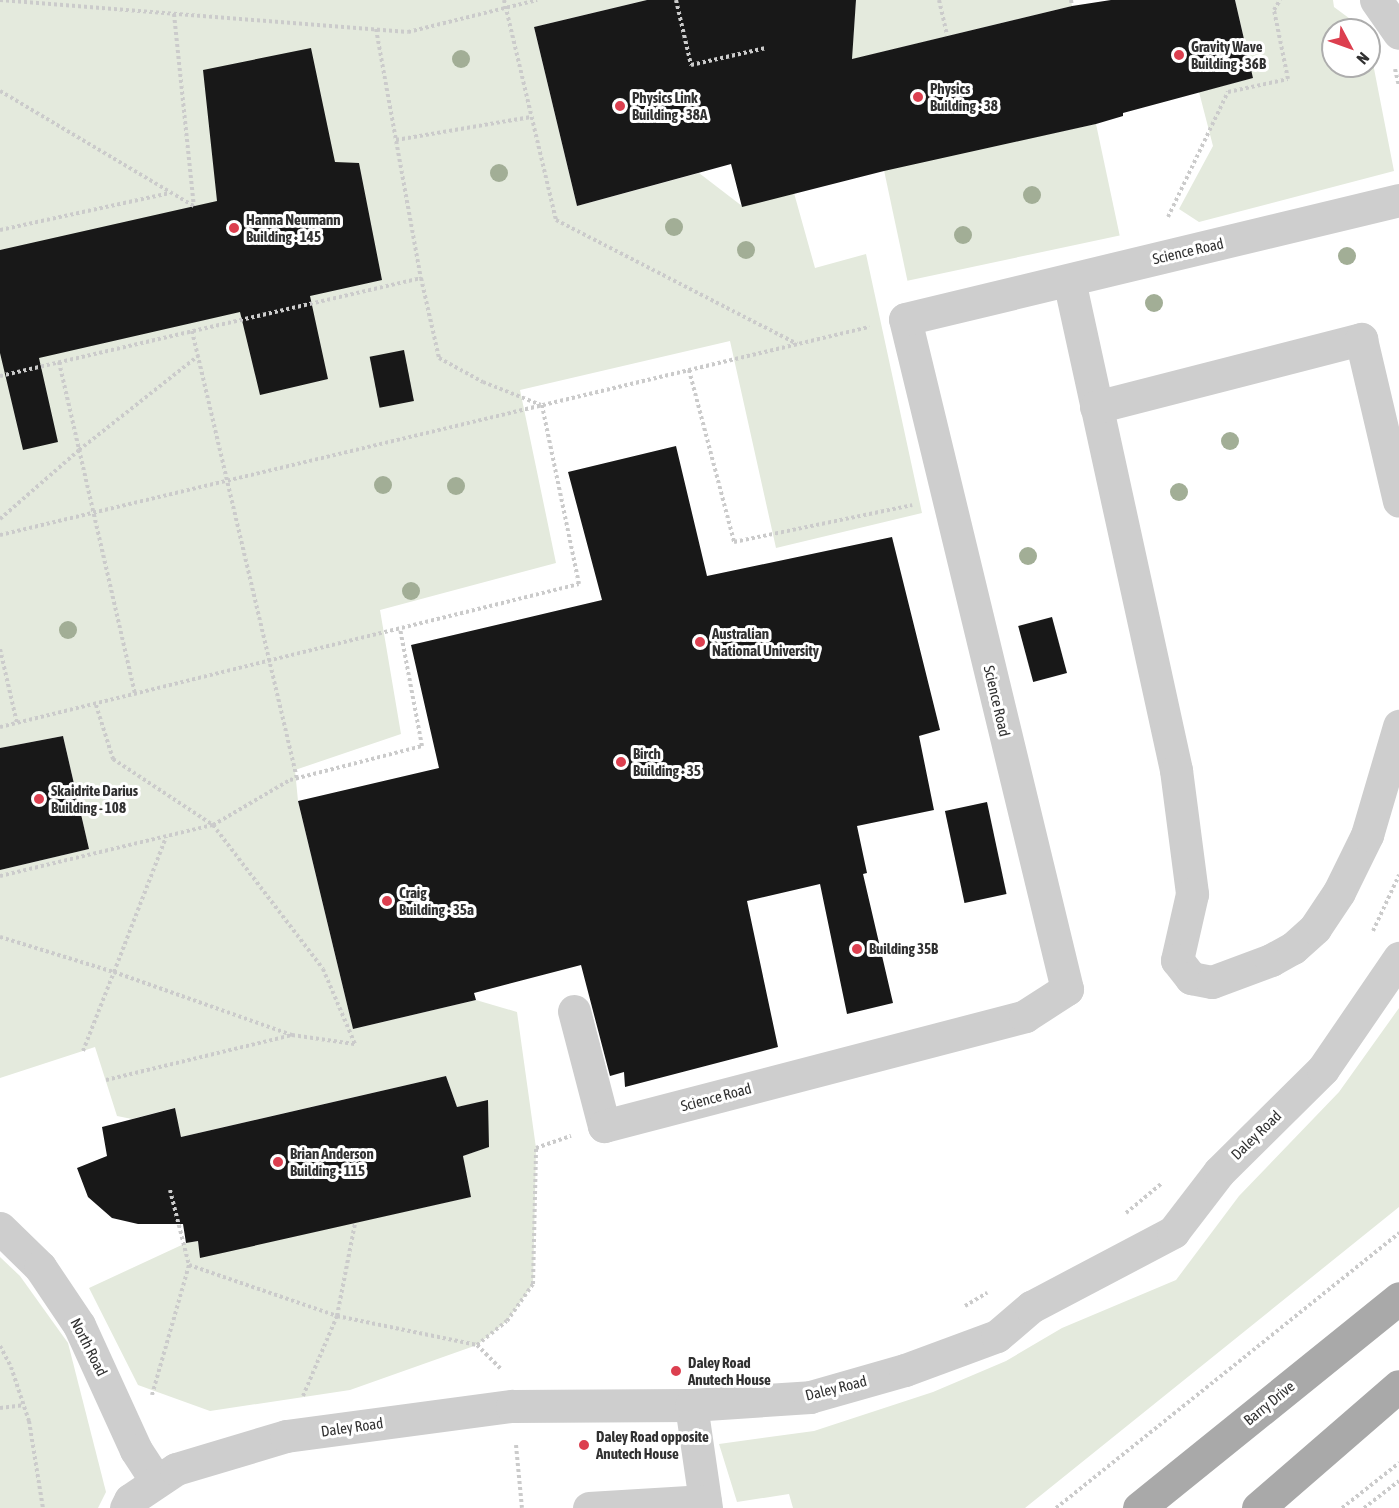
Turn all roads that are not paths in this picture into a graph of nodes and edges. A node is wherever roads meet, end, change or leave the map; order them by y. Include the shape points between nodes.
1 (1376, 0) edge
2 (1399, 33) edge
3 (1399, 200) edge
4 (1069, 280) junction
5 (1096, 407) junction
6 (1399, 501) edge
7 (1399, 726) edge
8 (1399, 958) edge
9 (574, 1011) dead end
10 (0, 1228) edge
11 (1399, 1298) edge
12 (1399, 1386) edge
13 (691, 1404) junction
14 (156, 1481) junction
15 (705, 1505) edge
16 (126, 1508) edge
17 (589, 1508) edge
18 (1139, 1508) edge
19 (1258, 1508) edge

1 - 2 street
3 - 4 street, Science Road
4 - 5 street
4 - 9 street, Science Road via 905,319 1067,990 1025,1016 604,1126
5 - 6 street via 1361,339
5 - 7 street via 1176,770 1192,894 1177,960 1191,978 1212,982 1271,960 1293,948 1315,928 1339,892 1367,835
8 - 13 street, Daley Road via 1323,1069 1219,1172 1173,1232 1031,1307 997,1336 905,1370 810,1397
10 - 14 street, North Road via 40,1267 80,1325 136,1450
11 - 18 main road, Barry Drive
12 - 19 main road
13 - 14 street, Daley Road via 512,1406 286,1436 176,1469
13 - 15 street
14 - 16 street, Daley Road via 130,1500
15 - 17 street

